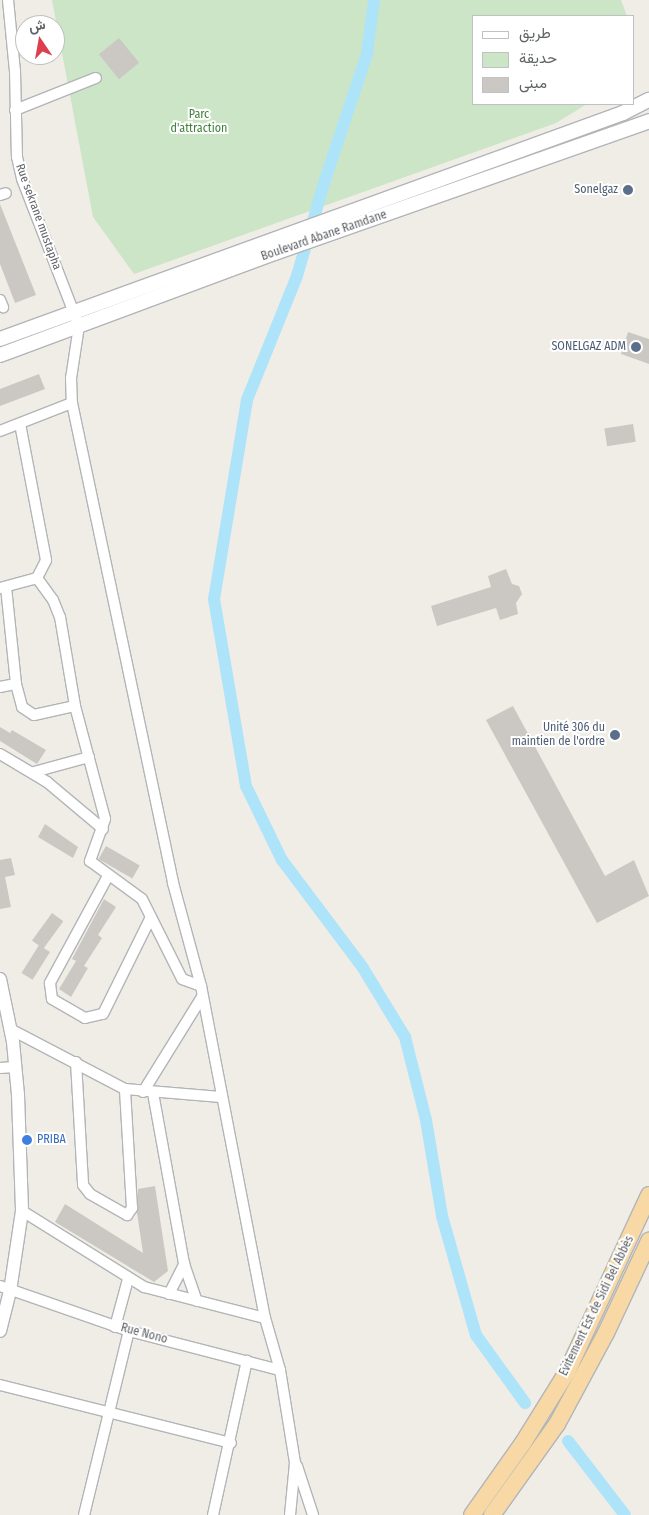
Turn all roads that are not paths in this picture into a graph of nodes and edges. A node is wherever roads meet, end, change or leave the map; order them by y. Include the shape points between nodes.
1 (8, 0) edge
2 (5, 12) edge
3 (96, 78) dead end
4 (649, 100) edge
5 (15, 110) junction
6 (649, 121) edge
7 (273, 246) junction
8 (76, 319) junction
9 (0, 339) edge
10 (0, 355) edge
11 (72, 404) junction
12 (20, 424) junction
13 (0, 432) edge
14 (38, 578) junction
15 (3, 588) edge
16 (16, 684) junction
17 (0, 687) edge
18 (75, 706) junction
19 (0, 754) edge
20 (89, 757) junction
21 (34, 772) junction
22 (103, 830) junction
23 (108, 876) junction
24 (152, 917) junction
25 (0, 979) edge
26 (202, 991) junction
27 (10, 1029) junction
28 (76, 1062) junction
29 (15, 1067) junction
30 (0, 1068) edge
31 (125, 1089) junction
32 (148, 1093) junction
33 (222, 1097) junction
34 (649, 1194) edge
35 (22, 1211) junction
36 (649, 1241) edge
37 (184, 1264) junction
38 (128, 1279) junction
39 (5, 1289) edge
40 (170, 1294) junction
41 (198, 1301) junction
42 (265, 1318) junction
43 (115, 1326) junction
44 (0, 1331) edge
45 (129, 1331) junction
46 (247, 1361) junction
47 (280, 1370) junction
48 (0, 1385) edge
49 (108, 1412) junction
50 (231, 1443) junction
51 (295, 1463) junction
52 (84, 1515) edge
53 (213, 1515) edge
54 (290, 1515) edge
55 (313, 1515) edge
56 (472, 1515) edge
57 (492, 1515) edge

1 - 2 street, Rue sekrane mustapha
2 - 5 street, Rue sekrane mustapha
3 - 5 street
4 - 7 main road, Boulevard Abane Ramdane via 624,113 348,212
5 - 8 street, Rue sekrane mustapha via 17,157 22,179
6 - 7 main road, Boulevard Abane Ramdane via 355,224
7 - 8 main road, Boulevard Abane Ramdane
8 - 9 main road, Boulevard Abane Ramdane
8 - 10 main road, Boulevard Abane Ramdane
8 - 11 street
11 - 12 street
11 - 26 street via 171,874
12 - 13 street
12 - 14 street via 46,550 46,560
14 - 15 street
14 - 18 street via 58,610
15 - 16 street
16 - 17 street
16 - 18 street via 22,707 30,714
18 - 20 street
19 - 21 street
20 - 21 street
20 - 22 street via 103,810
21 - 22 street
22 - 23 street via 90,858 94,866
23 - 24 street via 142,899
23 - 24 street via 50,983 52,999 85,1018 103,1014
24 - 26 street via 182,979
25 - 27 street
26 - 32 street
26 - 33 street
27 - 28 street
27 - 29 street
28 - 31 street
28 - 31 street via 83,1186 90,1194 127,1215 132,1208
29 - 30 street
29 - 35 street
31 - 32 street
32 - 33 street
32 - 37 street
33 - 42 street
34 - 56 highway, Evitement Est de Sidi Bel Abbès via 567,1372 523,1443
35 - 38 street
35 - 39 street
36 - 57 highway, Evitement Est de Sidi Bel Abbès via 606,1333 557,1424
37 - 40 street
37 - 41 street
38 - 40 street
38 - 43 street
39 - 43 street, Rue Nono
39 - 44 street
40 - 41 street
41 - 42 street
42 - 47 street
43 - 45 street, Rue Nono
45 - 46 street, Rue Nono
45 - 49 street
46 - 47 street, Rue Nono
46 - 50 street
47 - 51 street
48 - 49 street
49 - 50 street
49 - 52 street
50 - 53 street
51 - 54 street
51 - 55 street

